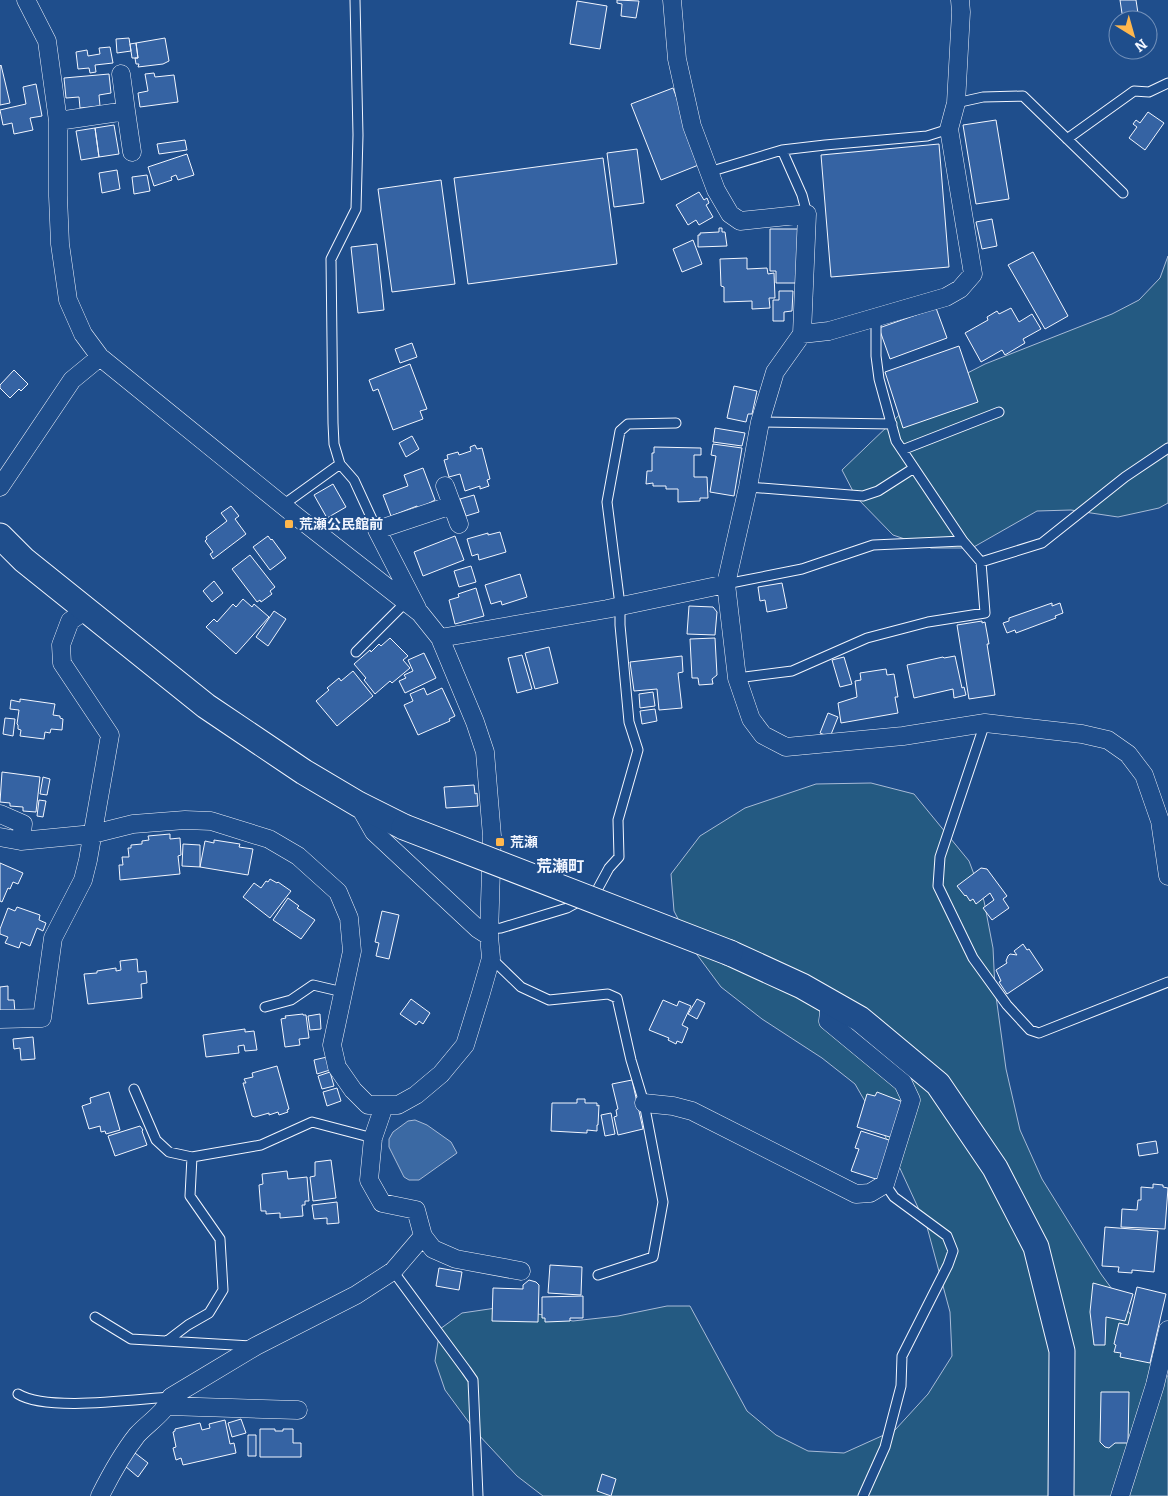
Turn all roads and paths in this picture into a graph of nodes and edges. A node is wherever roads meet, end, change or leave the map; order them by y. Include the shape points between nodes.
1 (26, 0) edge
2 (355, 0) edge
3 (672, 0) edge
4 (960, 0) edge
5 (121, 74) dead end
6 (1168, 83) edge
7 (956, 103) junction
8 (126, 111) junction
9 (58, 121) junction
10 (949, 129) junction
11 (1067, 139) junction
12 (782, 150) junction
13 (132, 152) dead end
14 (709, 172) junction
15 (1123, 192) dead end
16 (807, 214) junction
17 (876, 317) junction
18 (802, 334) junction
19 (100, 357) junction
20 (999, 412) dead end
21 (760, 422) junction
22 (676, 423) dead end
23 (892, 424) junction
24 (1168, 448) edge
25 (902, 450) junction
26 (340, 464) junction
27 (914, 468) junction
28 (445, 486) dead end
29 (0, 487) edge
30 (748, 487) junction
31 (283, 505) junction
32 (452, 505) junction
33 (459, 524) dead end
34 (377, 530) junction
35 (0, 536) edge
36 (963, 541) junction
37 (981, 562) junction
38 (726, 584) junction
39 (620, 605) junction
40 (413, 608) junction
41 (86, 610) junction
42 (440, 638) junction
43 (356, 652) dead end
44 (738, 678) junction
45 (985, 723) junction
46 (358, 804) junction
47 (0, 814) edge
48 (1164, 818) edge
49 (93, 834) junction
50 (0, 836) edge
51 (20, 841) junction
52 (1168, 876) edge
53 (489, 932) junction
54 (491, 958) junction
55 (1168, 982) edge
56 (343, 992) junction
57 (830, 1002) junction
58 (265, 1007) dead end
59 (0, 1019) edge
60 (134, 1089) dead end
61 (644, 1104) junction
62 (384, 1106) junction
63 (373, 1138) junction
64 (192, 1157) junction
65 (885, 1184) junction
66 (423, 1236) junction
67 (521, 1271) dead end
68 (393, 1272) junction
69 (598, 1275) dead end
70 (95, 1317) dead end
71 (1168, 1330) edge
72 (166, 1341) junction
73 (256, 1346) junction
74 (18, 1394) dead end
75 (169, 1401) junction
76 (298, 1410) dead end
77 (100, 1496) edge
78 (478, 1496) edge
79 (863, 1496) edge
80 (1061, 1496) edge
81 (1120, 1496) edge

1 - 9 street via 47,41
2 - 26 lane via 356,208 331,260 333,423 334,444
3 - 14 street via 677,59 692,126
4 - 7 street
5 - 8 street
6 - 11 lane via 1149,92 1134,91
7 - 10 street
7 - 11 lane via 983,97 1023,96
8 - 9 street
8 - 13 street
9 - 19 street via 60,244 68,300 83,334
10 - 12 lane via 927,136
10 - 17 street via 973,274 960,289 946,297
11 - 15 lane
12 - 14 lane
12 - 16 lane
14 - 16 street via 730,214 740,221
16 - 18 street
17 - 18 street via 829,331
17 - 23 lane via 879,379
18 - 21 street via 775,372
19 - 29 street via 72,380
19 - 31 street
20 - 25 lane
21 - 23 lane
21 - 30 street
22 - 39 lane via 628,424 620,431 607,502
23 - 25 lane
24 - 37 lane via 1125,477 1042,543
25 - 27 lane
26 - 31 lane
26 - 34 lane via 354,480
27 - 30 lane via 878,492 862,496
27 - 36 lane
28 - 32 street
30 - 38 street
31 - 40 street
32 - 33 street
32 - 34 street
34 - 40 street
35 - 41 street via 24,560
36 - 37 lane
36 - 38 lane via 873,545 802,569
37 - 44 lane via 984,612 867,638 792,671
38 - 39 street
38 - 44 street
39 - 42 street
39 - 53 lane via 629,722 638,750 618,820 620,857 609,868 596,892 567,908
40 - 42 street
40 - 43 lane
41 - 46 street via 206,706
41 - 49 street via 70,621 61,645 62,663 110,735
42 - 53 street via 485,752 492,836
44 - 45 street via 750,720 763,735 786,747 903,736
45 - 48 street via 1108,740 1128,754 1144,775
45 - 55 lane via 939,867 938,886 972,958 1007,1005 1030,1030 1039,1033
46 - 53 street via 374,832 478,929
46 - 57 street, bridge via 404,827 730,953
47 - 51 street via 23,824
48 - 52 street
49 - 51 street
49 - 56 street via 133,824 211,821 269,839 298,856 338,892 350,918 352,951
49 - 59 street via 83,880 53,938 42,1018
50 - 51 street
53 - 54 street
54 - 61 lane via 522,987 549,1000 608,994 617,998
54 - 62 street via 465,1045 441,1074 416,1095 398,1105
56 - 58 lane via 313,985 291,1000
56 - 62 street via 332,1045 337,1067 368,1105
57 - 65 street via 828,1021 903,1083 911,1100
57 - 80 street via 860,1020 938,1084 995,1168 1036,1247 1062,1351
60 - 64 lane via 156,1140 169,1152
61 - 65 street via 692,1111 856,1194 870,1193
61 - 69 lane via 663,1202 653,1257
62 - 63 street
63 - 64 lane via 312,1122 261,1145
63 - 66 street via 369,1180 382,1203 416,1210
64 - 72 lane via 190,1196 220,1239 223,1290 209,1313
65 - 79 lane via 894,1197 947,1236 952,1251 902,1356 901,1386 884,1447
66 - 67 street via 433,1249 456,1259
66 - 68 street
68 - 73 street via 356,1295
68 - 78 lane via 472,1380
70 - 72 lane via 131,1339
71 - 81 street via 1156,1385
72 - 73 lane
73 - 75 street
74 - 75 lane via 63,1404
75 - 76 street
75 - 77 street via 118,1460

